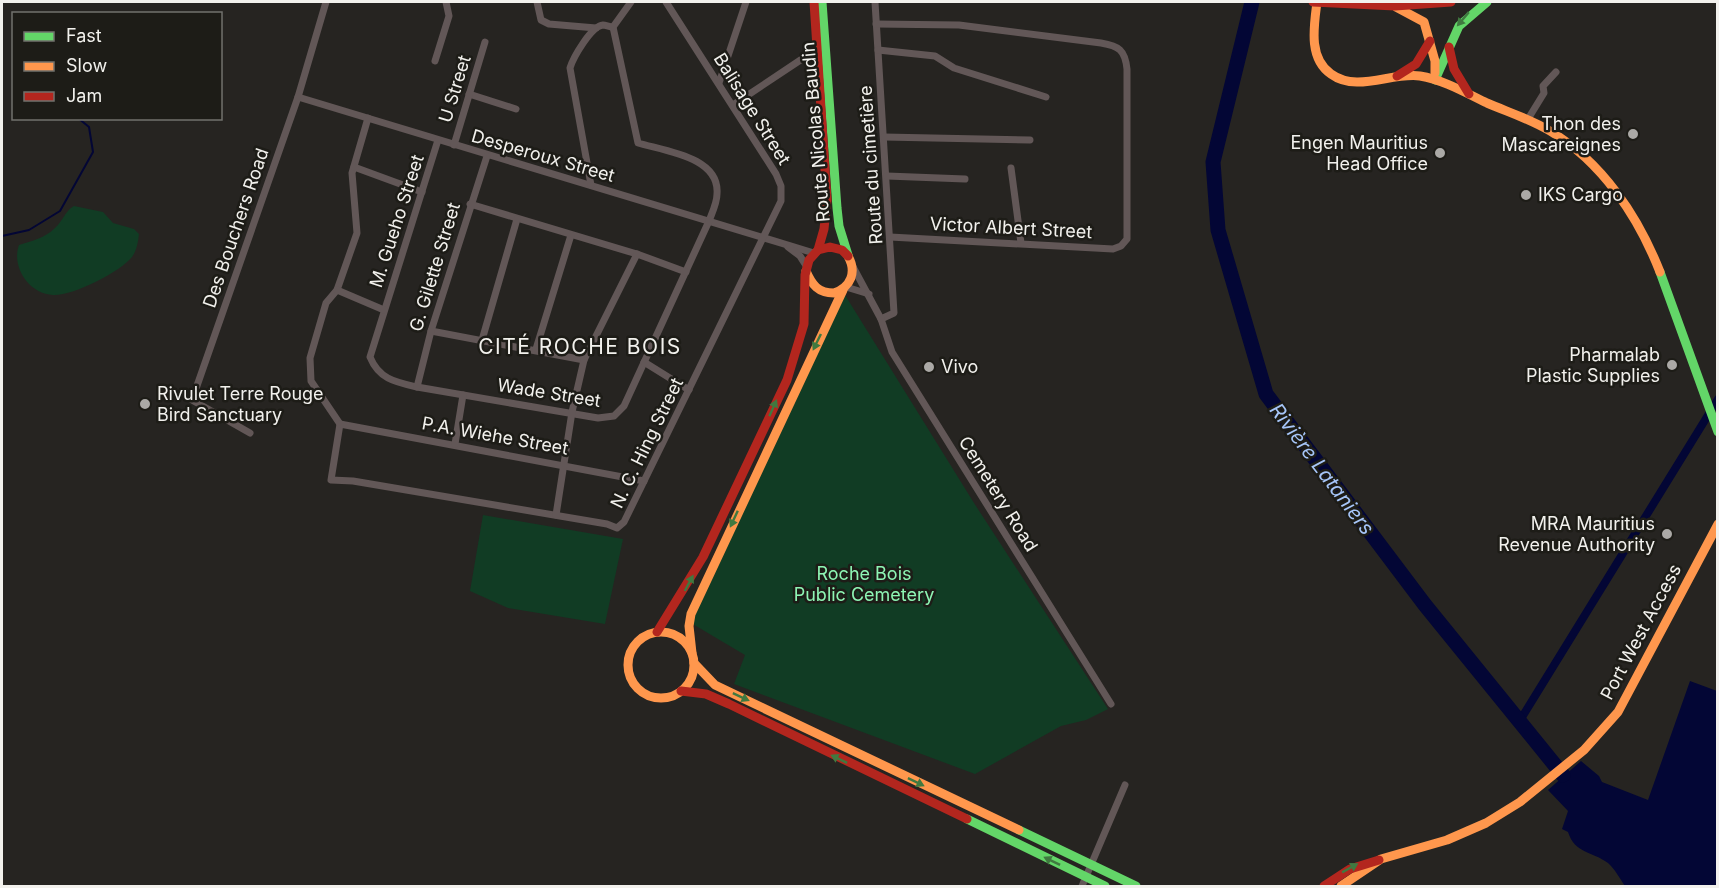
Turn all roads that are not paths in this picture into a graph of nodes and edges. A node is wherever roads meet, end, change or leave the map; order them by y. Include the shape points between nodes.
1 (326, 2) edge
2 (446, 2) edge
3 (537, 2) edge
4 (631, 2) edge
5 (666, 2) edge
6 (746, 2) edge
7 (814, 2) edge
8 (822, 2) edge
9 (875, 2) edge
10 (1315, 2) edge
11 (1451, 2) edge
12 (1487, 2) edge
13 (1395, 6) junction
14 (876, 24) junction
15 (613, 27) junction
16 (596, 28) junction
17 (1430, 41) junction
18 (485, 42) dead end
19 (1449, 46) junction
20 (878, 50) junction
21 (808, 55) dead end
22 (435, 60) dead end
23 (1556, 72) dead end
24 (1397, 76) junction
25 (1435, 80) junction
26 (719, 84) junction
27 (469, 94) junction
28 (1469, 94) junction
29 (298, 97) junction
30 (1046, 97) dead end
31 (733, 105) junction
32 (516, 109) dead end
33 (368, 118) junction
34 (1528, 118) junction
35 (884, 138) junction
36 (438, 140) junction
37 (1030, 140) dead end
38 (454, 145) junction
39 (487, 156) junction
40 (354, 167) junction
41 (1011, 168) dead end
42 (887, 176) junction
43 (965, 179) dead end
44 (591, 185) junction
45 (422, 192) junction
46 (470, 204) junction
47 (517, 219) junction
48 (709, 221) junction
49 (571, 235) junction
50 (890, 237) junction
51 (764, 239) junction
52 (781, 243) junction
53 (1021, 243) junction
54 (816, 251) junction
55 (637, 254) junction
56 (851, 261) junction
57 (807, 269) junction
58 (686, 272) junction
59 (844, 288) junction
60 (337, 290) junction
61 (869, 294) junction
62 (384, 310) junction
63 (881, 319) junction
64 (431, 331) junction
65 (482, 340) junction
66 (536, 349) junction
67 (584, 360) junction
68 (644, 362) junction
69 (375, 369) joint
70 (417, 387) junction
71 (689, 390) junction
72 (464, 394) junction
73 (572, 412) junction
74 (340, 423) junction
75 (1718, 432) edge
76 (250, 433) dead end
77 (455, 444) junction
78 (564, 464) junction
79 (644, 481) junction
80 (556, 515) junction
81 (1718, 524) edge
82 (657, 632) junction
83 (692, 653) junction
84 (694, 663) junction
85 (681, 691) junction
86 (1112, 704) dead end
87 (1125, 785) dead end
88 (1381, 859) junction
89 (1092, 866) junction
90 (1084, 882) edge
91 (1105, 886) edge
92 (1136, 886) edge
93 (1324, 886) edge
94 (1341, 886) edge

1 - 29 street, Des Bouchers Road
2 - 22 street via 449,16
3 - 16 street via 541,20 549,24
4 - 15 street
5 - 26 street, Balisage Street
6 - 26 street
7 - 54 main road, Route Nicolas Baudin via 827,200 824,229
8 - 56 main road, Route Nicolas Baudin via 839,226
9 - 14 street, Route du cimetière
10 - 13 main road
10 - 24 main road via 1316,56 1323,69 1335,77 1364,82
11 - 13 main road
12 -> 19 main road via 1458,24
13 - 17 main road via 1424,22
14 - 20 street, Route du cimetière
14 - 53 street, Victor Albert Street via 959,25 1037,34 1114,45 1125,56 1127,239 1113,249
15 - 16 street
15 - 48 street, Wade Street via 638,142 702,162 717,183
16 - 44 street via 574,56 569,77
17 - 24 main road via 1416,64
17 - 25 main road
18 - 27 street, U Street
19 - 25 main road
19 - 28 main road via 1456,74
20 - 30 street via 935,56 954,68
20 - 35 street, Route du cimetière
21 - 31 street
23 - 34 street via 1543,86 1544,93
24 - 25 main road
25 - 28 main road
26 - 31 street, Balisage Street
27 - 32 street
27 - 38 street, U Street
28 - 34 main road
29 - 33 street, Desperoux Street
29 - 76 street, Des Bouchers Road via 192,400
31 - 51 street, Balisage Street via 782,186 781,201
33 - 36 street, Desperoux Street
33 - 40 street
34 - 75 main road via 1574,147 1625,204 1668,283
35 - 37 street
35 - 42 street, Route du cimetière
36 - 38 street, Desperoux Street
36 - 45 street, M. Gueho Street
38 - 39 street, Desperoux Street
39 - 44 street, Desperoux Street
39 - 46 street, G. Gilette Street
40 - 45 street
40 - 60 street via 357,233
41 - 53 street
42 - 43 street
42 - 50 street, Route du cimetière
44 - 48 street, Desperoux Street
45 - 62 street, M. Gueho Street
46 - 47 street
46 - 64 street, G. Gilette Street
47 - 49 street
47 - 65 street
48 - 51 street, Desperoux Street
48 - 58 street, Wade Street
49 - 55 street
49 - 66 street
50 - 53 street, Victor Albert Street
50 - 63 street, Route du cimetière via 894,313
51 - 52 street, Desperoux Street
51 - 71 street, N. C. Hing Street
52 - 54 street, Desperoux Street
52 - 57 street via 800,256
54 - 56 main road via 837,248
54 - 57 main road
55 - 58 street
55 - 67 street
56 - 59 main road via 853,273
56 - 61 street, Cemetery Road
57 - 59 main road via 817,290 832,293
82 -> 57 main road via 680,601 704,555 790,373 805,318
58 - 68 street, Wade Street
59 - 61 street
59 -> 83 main road via 695,605 689,626
60 - 62 street
60 - 74 street via 326,303 310,358 311,381
61 - 63 street, Cemetery Road
62 - 69 street, M. Gueho Street via 370,357
63 - 86 street, Cemetery Road via 898,361
64 - 65 street
64 - 70 street, G. Gilette Street
65 - 66 street
66 - 67 street
67 - 73 street
68 - 71 street
68 - 73 street, Wade Street via 624,406 614,416 598,418
69 - 70 street, Wade Street via 388,380
70 - 72 street, Wade Street
71 - 79 street, N. C. Hing Street
72 - 73 street, Wade Street
72 - 77 street
73 - 78 street
74 - 77 street, P.A. Wiehe Street
74 - 80 street via 331,480
77 - 78 street, P.A. Wiehe Street
78 - 79 street, P.A. Wiehe Street
78 - 80 street
79 - 80 street, N. C. Hing Street via 624,522 617,528
81 - 88 main road, Port West Access via 1618,712 1584,750 1528,796 1486,823 1447,840
82 - 83 main road via 679,636
82 - 85 main road via 638,640 632,649 628,671 632,682 649,696 660,698
83 - 84 main road
84 - 85 main road via 693,674
84 -> 89 main road via 715,685
90 -> 85 main road via 729,704 705,694
87 - 89 street
93 -> 88 main road, Port West Access via 1360,863
88 - 94 main road
89 - 90 street
89 - 92 main road
90 - 91 main road

